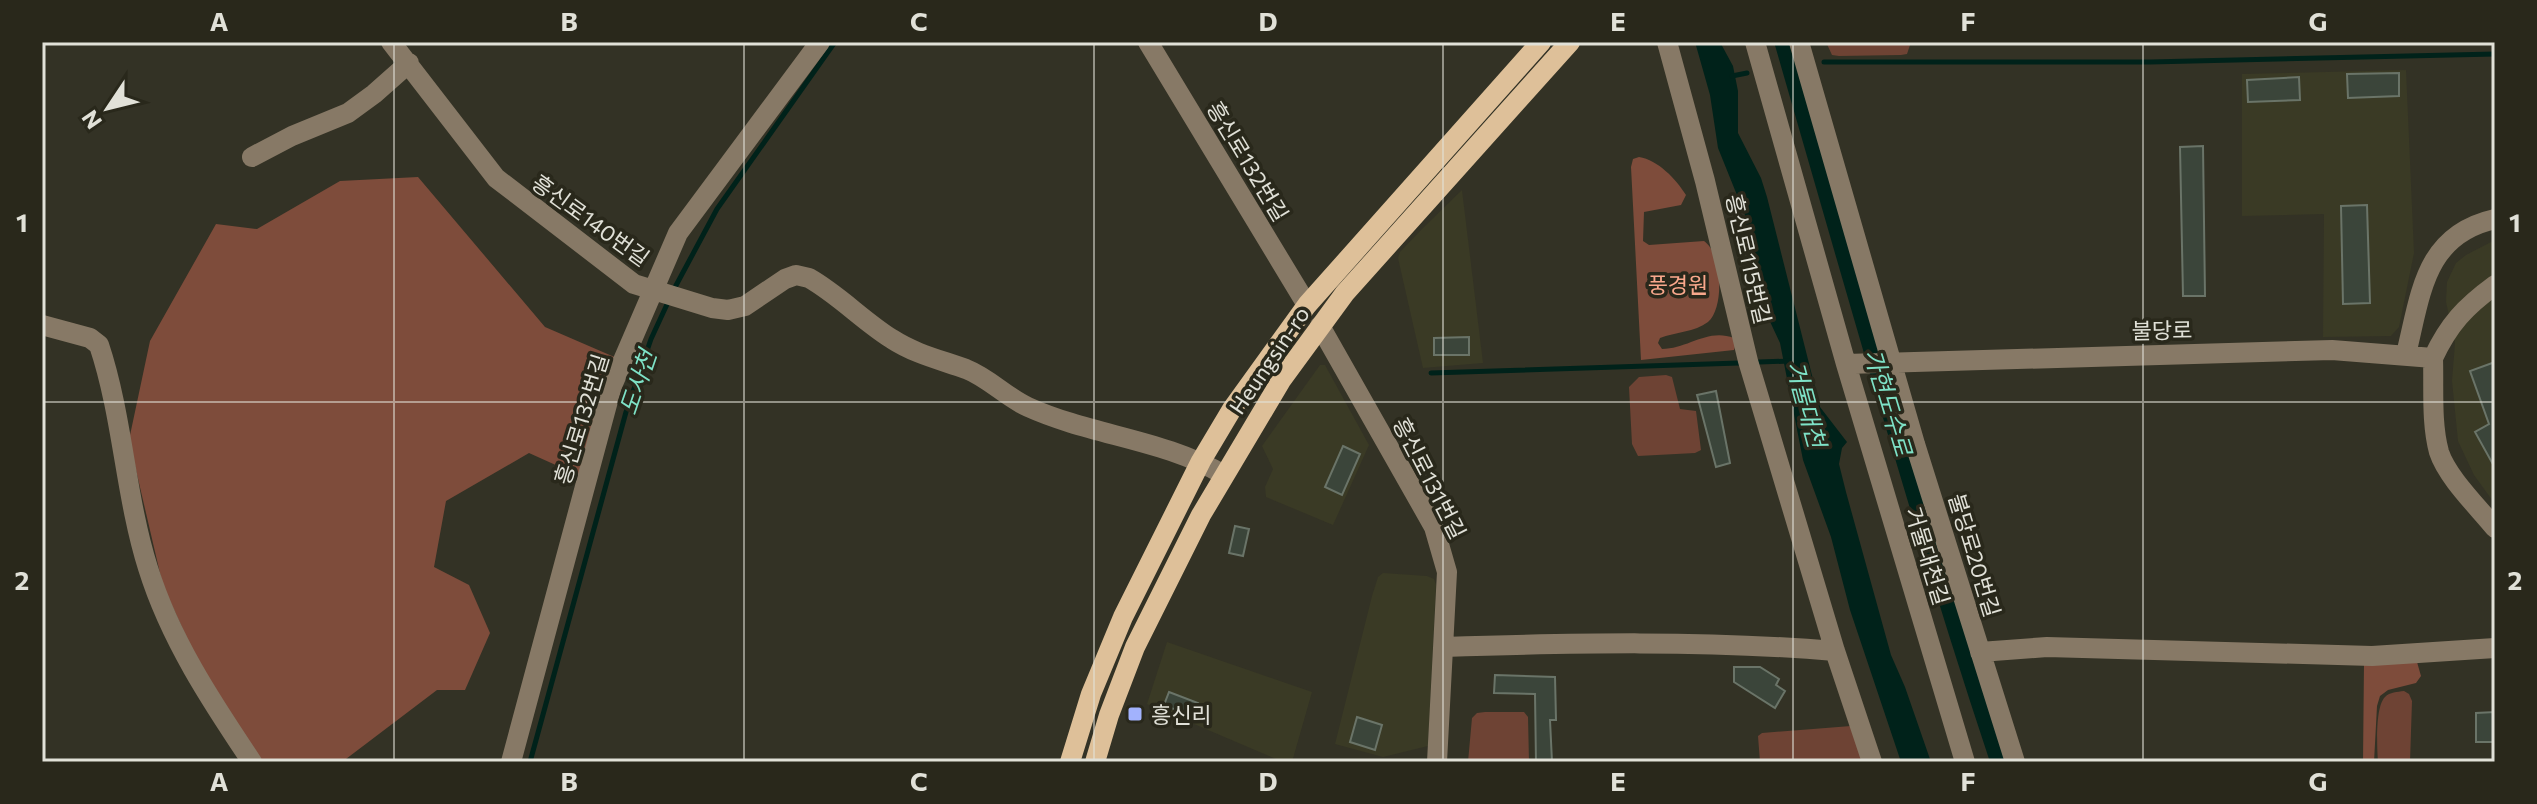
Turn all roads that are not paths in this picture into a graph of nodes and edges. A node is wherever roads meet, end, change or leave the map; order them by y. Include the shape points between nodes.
1 (391, 42) edge
2 (820, 42) edge
3 (1148, 42) edge
4 (1541, 42) edge
5 (1570, 42) edge
6 (1667, 42) edge
7 (1755, 42) edge
8 (1799, 42) edge
9 (409, 63) junction
10 (252, 157) dead end
11 (2495, 219) edge
12 (2495, 285) edge
13 (665, 294) junction
14 (1307, 305) junction
15 (42, 325) edge
16 (1320, 326) junction
17 (2406, 354) junction
18 (2433, 358) junction
19 (1892, 361) junction
20 (1846, 364) junction
21 (1201, 461) junction
22 (1224, 475) junction
23 (2495, 528) edge
24 (1444, 647) junction
25 (2495, 648) edge
26 (1835, 651) junction
27 (1980, 652) junction
28 (252, 762) edge
29 (511, 762) edge
30 (1070, 762) edge
31 (1095, 762) edge
32 (1437, 762) edge
33 (1872, 762) edge
34 (1965, 762) edge
35 (2015, 762) edge

1 - 9 street, 흥신로140번길
2 - 13 street, 흥신로132번길 via 678,233
3 - 14 street, 흥신로132번길
4 - 14 main road, Heungsin-ro
5 - 16 main road, Heungsin-ro
6 - 26 street, 흥신로115번길 via 1748,361
7 - 20 street
8 - 19 street, 불당로20번길
9 - 10 street via 348,113
9 - 13 street, 흥신로140번길 via 496,178 621,276
11 - 17 street via 2461,233 2434,259
12 - 18 street via 2461,312
13 - 21 street, 흥신로140번길 via 728,310 745,306 785,279 809,278 894,341 966,369 1025,406
13 - 29 street, 흥신로132번길 via 612,386
14 - 21 main road, Heungsin-ro
15 - 28 street via 99,345 139,536 160,601 207,694
16 - 22 main road, Heungsin-ro
16 - 24 street, 흥신로131번길 via 1434,527 1447,572
17 - 18 street, 불당로
17 - 19 street, 불당로 via 2332,350
18 - 23 street via 2440,454
19 - 20 street, 불당로
19 - 27 street, 불당로20번길
20 - 34 street, 거물대천길
21 - 22 street, 흥신로140번길
21 - 30 main road, Heungsin-ro via 1102,664
22 - 31 main road, Heungsin-ro via 1135,647
24 - 26 street via 1561,643
24 - 32 street, 흥신로131번길
25 - 27 street via 2372,656 2059,647
26 - 33 street, 흥신로115번길
27 - 35 street, 불당로20번길

